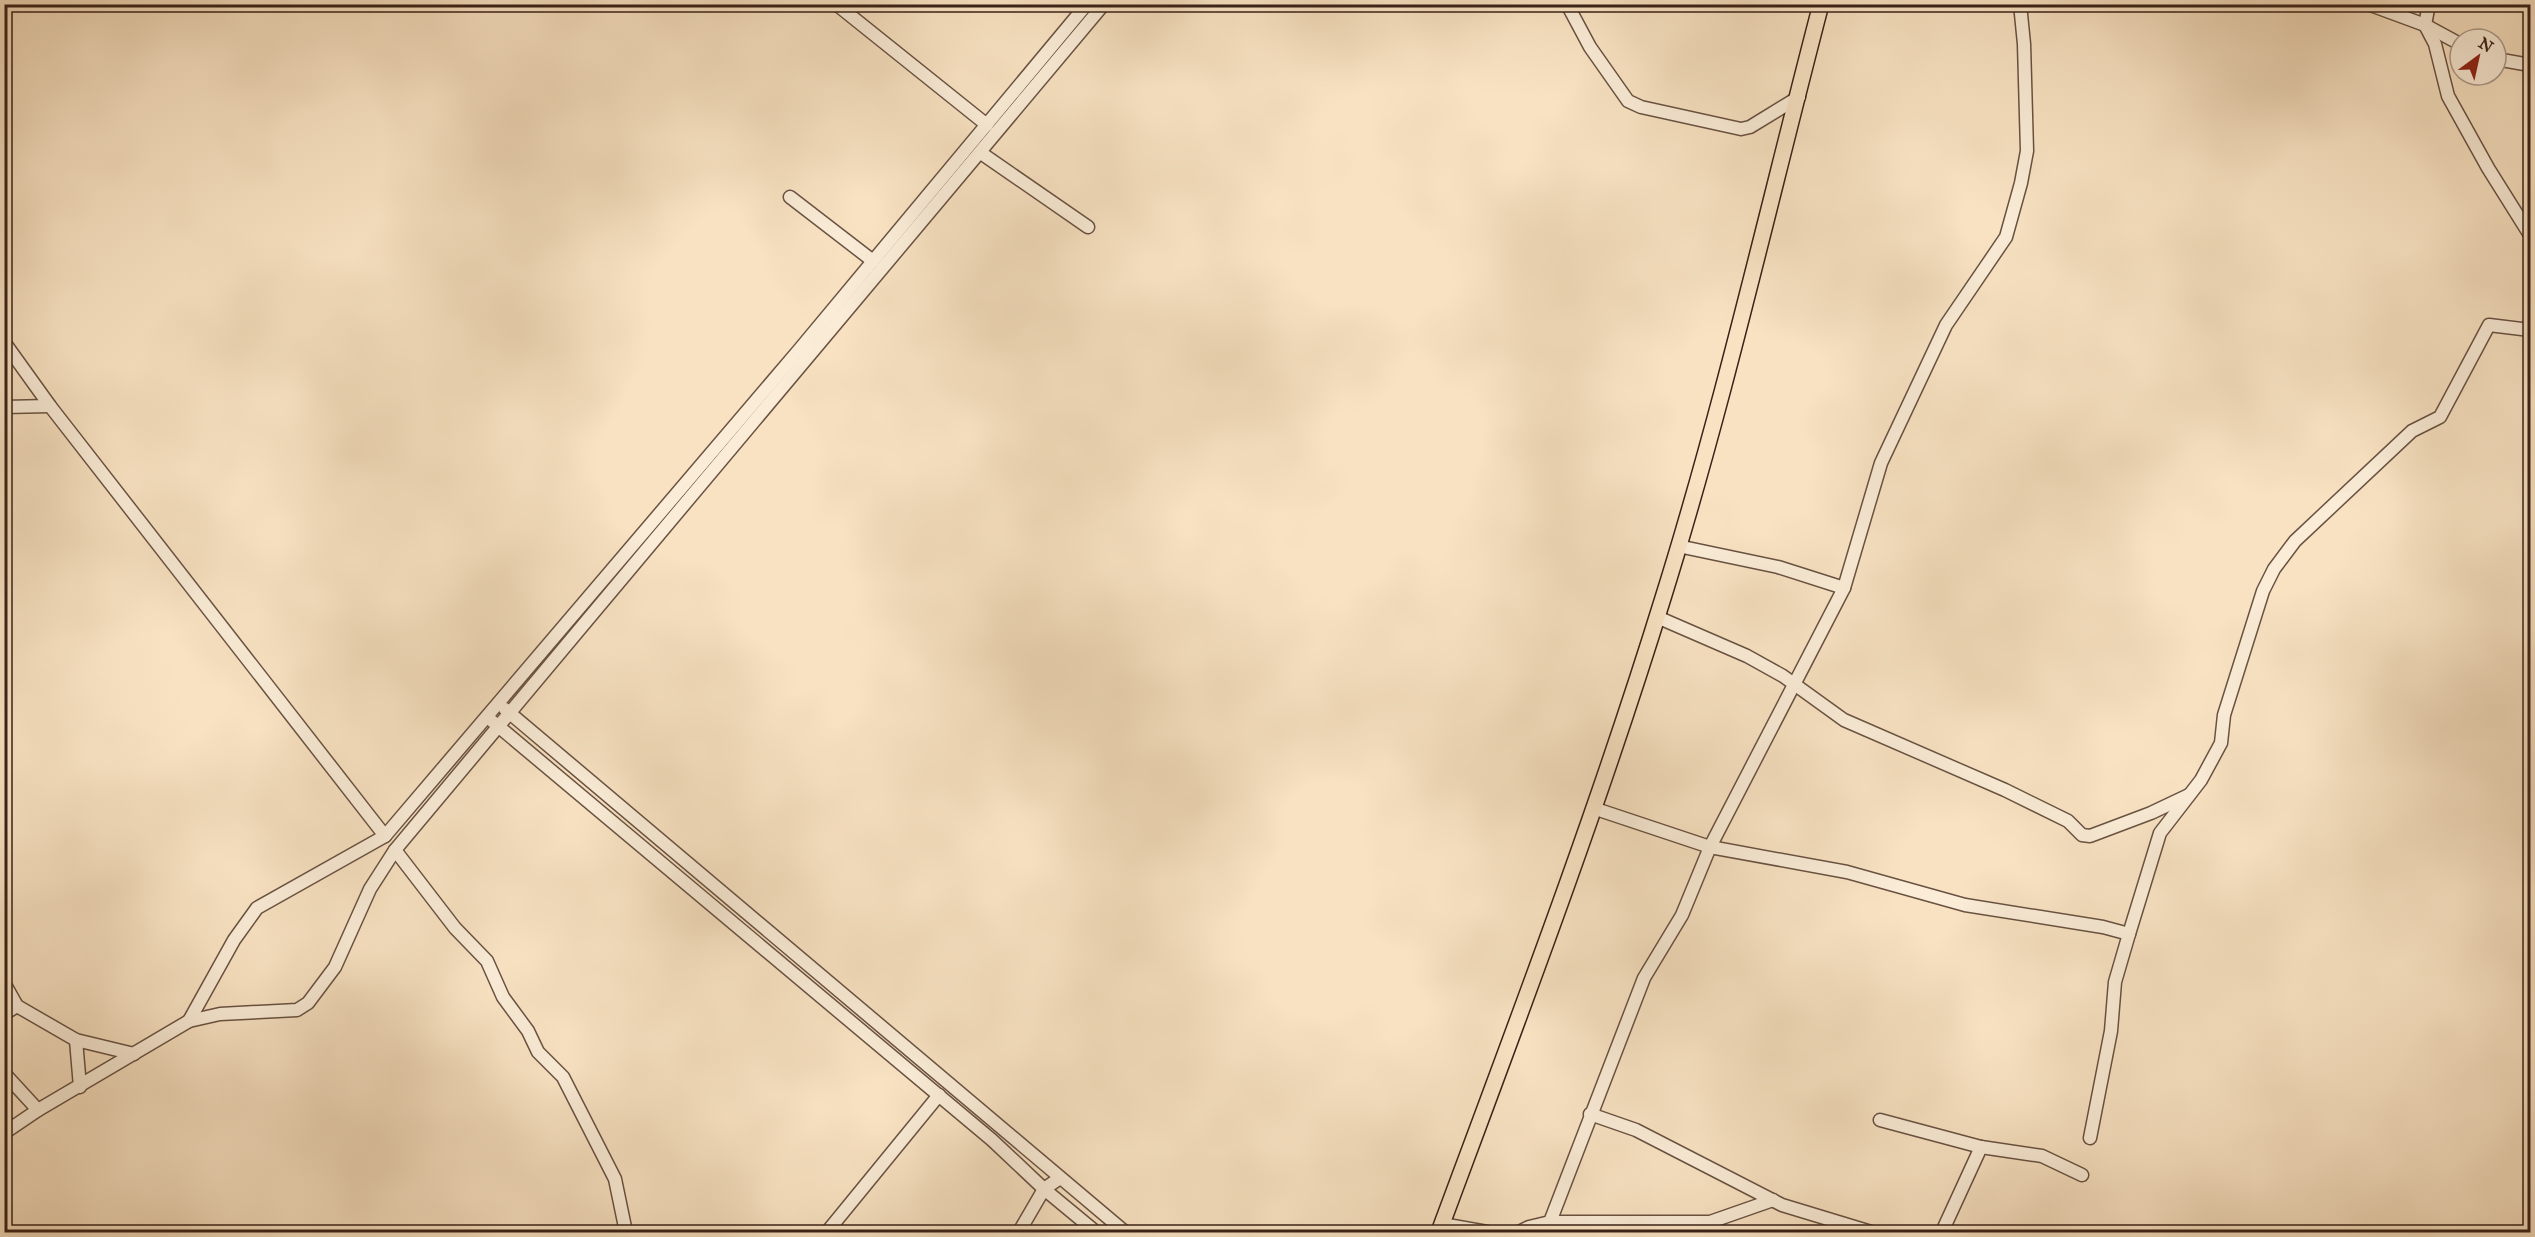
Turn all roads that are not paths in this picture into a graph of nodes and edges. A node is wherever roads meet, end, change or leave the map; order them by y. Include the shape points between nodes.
1 (836, 4) edge
2 (1087, 4) edge
3 (1104, 4) edge
4 (1567, 4) edge
5 (1821, 4) edge
6 (2020, 4) edge
7 (2368, 4) edge
8 (2429, 4) edge
9 (2425, 26) junction
10 (2448, 38) edge
11 (2508, 61) edge
12 (2530, 65) edge
13 (1799, 97) junction
14 (987, 125) junction
15 (981, 153) junction
16 (790, 197) dead end
17 (1088, 227) dead end
18 (2530, 235) edge
19 (873, 261) junction
20 (2530, 330) edge
21 (4, 342) edge
22 (50, 406) junction
23 (4, 407) edge
24 (1678, 546) junction
25 (1844, 588) junction
26 (1657, 617) junction
27 (1796, 685) junction
28 (498, 703) junction
29 (509, 713) junction
30 (486, 716) junction
31 (498, 726) junction
32 (2190, 795) junction
33 (1593, 808) junction
34 (385, 837) junction
35 (1710, 847) junction
36 (395, 850) junction
37 (2129, 934) junction
38 (4, 982) edge
39 (17, 1006) junction
40 (4, 1014) edge
41 (189, 1021) junction
42 (76, 1040) junction
43 (134, 1054) junction
44 (4, 1072) edge
45 (80, 1087) junction
46 (939, 1095) junction
47 (38, 1110) junction
48 (1590, 1114) junction
49 (1880, 1120) dead end
50 (4, 1133) edge
51 (2090, 1138) dead end
52 (1981, 1147) junction
53 (2082, 1175) dead end
54 (1060, 1178) junction
55 (1044, 1189) junction
56 (1773, 1200) junction
57 (1550, 1222) junction
58 (1440, 1228) edge
59 (626, 1233) edge
60 (827, 1233) edge
61 (1019, 1233) edge
62 (1096, 1233) edge
63 (1125, 1233) edge
64 (1487, 1233) edge
65 (1519, 1233) edge
66 (1871, 1233) edge
67 (1942, 1233) edge

1 - 14 street
2 - 14 street
3 - 15 street
4 - 13 street via 1623,95 1641,107 1741,129
5 - 13 main road
6 - 25 street via 2027,151 2006,237 1946,325 1881,463
7 - 9 street
8 - 9 street
9 - 10 street
9 - 18 street via 2435,44 2448,96
11 - 12 street
13 - 24 main road
14 - 19 street
15 - 17 street
15 - 29 street
16 - 19 street
19 - 28 street
20 - 32 street via 2489,325 2440,417 2412,432 2280,558 2263,591 2224,715 2221,743
21 - 22 street
22 - 23 street
22 - 34 street
24 - 25 street via 1778,567
24 - 26 main road
25 - 27 street
26 - 27 street via 1747,656
26 - 33 main road
27 - 32 street via 1844,720 2005,790 2068,821 2082,835 2090,836
27 - 35 street
28 - 29 street
28 - 30 street
29 - 31 street
29 - 54 street
30 - 31 street
30 - 34 street
31 - 36 street
31 - 46 street
32 - 37 street via 2160,833
33 - 35 street
33 - 58 main road
34 - 41 street via 257,908 234,940
35 - 37 street via 1847,872 1965,905
35 - 48 street via 1683,915 1644,978
36 - 41 street via 370,889 335,967 308,1003 297,1010 220,1014
36 - 59 street via 455,928 487,961 503,998 528,1031 538,1052 563,1077 615,1179
37 - 51 street via 2115,982 2111,1031
38 - 39 street
39 - 40 street
39 - 42 street
41 - 43 street
42 - 43 street
42 - 45 street
43 - 45 street
44 - 47 street
45 - 47 street
46 - 55 street
46 - 60 street
47 - 50 street
48 - 56 street via 1636,1130
48 - 57 street
49 - 52 street
52 - 53 street via 2042,1156
52 - 67 street
54 - 55 street
54 - 63 street
55 - 61 street
55 - 62 street
56 - 57 street via 1710,1222
56 - 66 street
57 - 65 street
58 - 64 street

